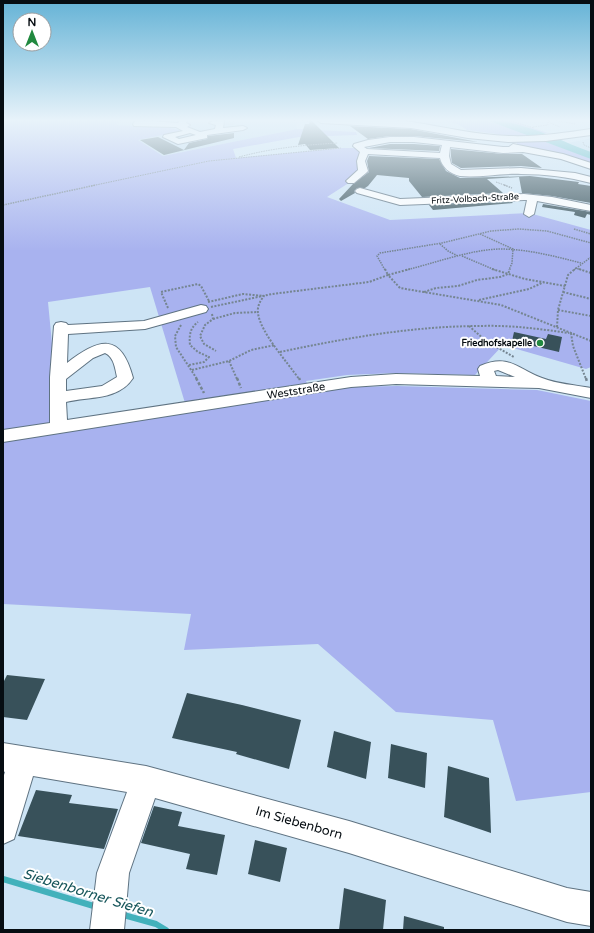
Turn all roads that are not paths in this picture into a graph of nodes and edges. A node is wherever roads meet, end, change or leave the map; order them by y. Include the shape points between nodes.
1 (362, 164) edge
2 (447, 164) edge
3 (354, 179) dead end
4 (591, 180) edge
5 (360, 191) dead end
6 (529, 197) junction
7 (591, 208) edge
8 (529, 214) dead end
9 (206, 309) road end
10 (61, 332) junction
11 (97, 350) junction
12 (58, 377) junction
13 (589, 393) edge
14 (58, 398) junction
15 (59, 427) junction
16 (3, 436) edge
17 (13, 758) edge
18 (146, 781) junction
19 (3, 828) edge
20 (591, 909) edge
21 (106, 930) edge

1 - 3 street via 363,171
2 - 4 street via 452,170 460,173 521,171
5 - 6 street, Fritz-Volbach-Straße via 400,202
6 - 7 street, Fritz-Volbach-Straße
6 - 8 street
9 - 10 street via 145,325
10 - 11 street via 94,344
10 - 12 street
11 - 12 street
11 - 14 street via 102,348 114,351 123,365 125,378 118,386 100,393
12 - 14 street
13 - 15 street, Weststraße via 539,383 396,379 351,382
14 - 15 street
15 - 16 street, Weststraße
17 - 18 street, Im Siebenborn
17 - 19 street
18 - 20 street, Im Siebenborn via 348,837 567,905
18 - 21 street via 113,873

